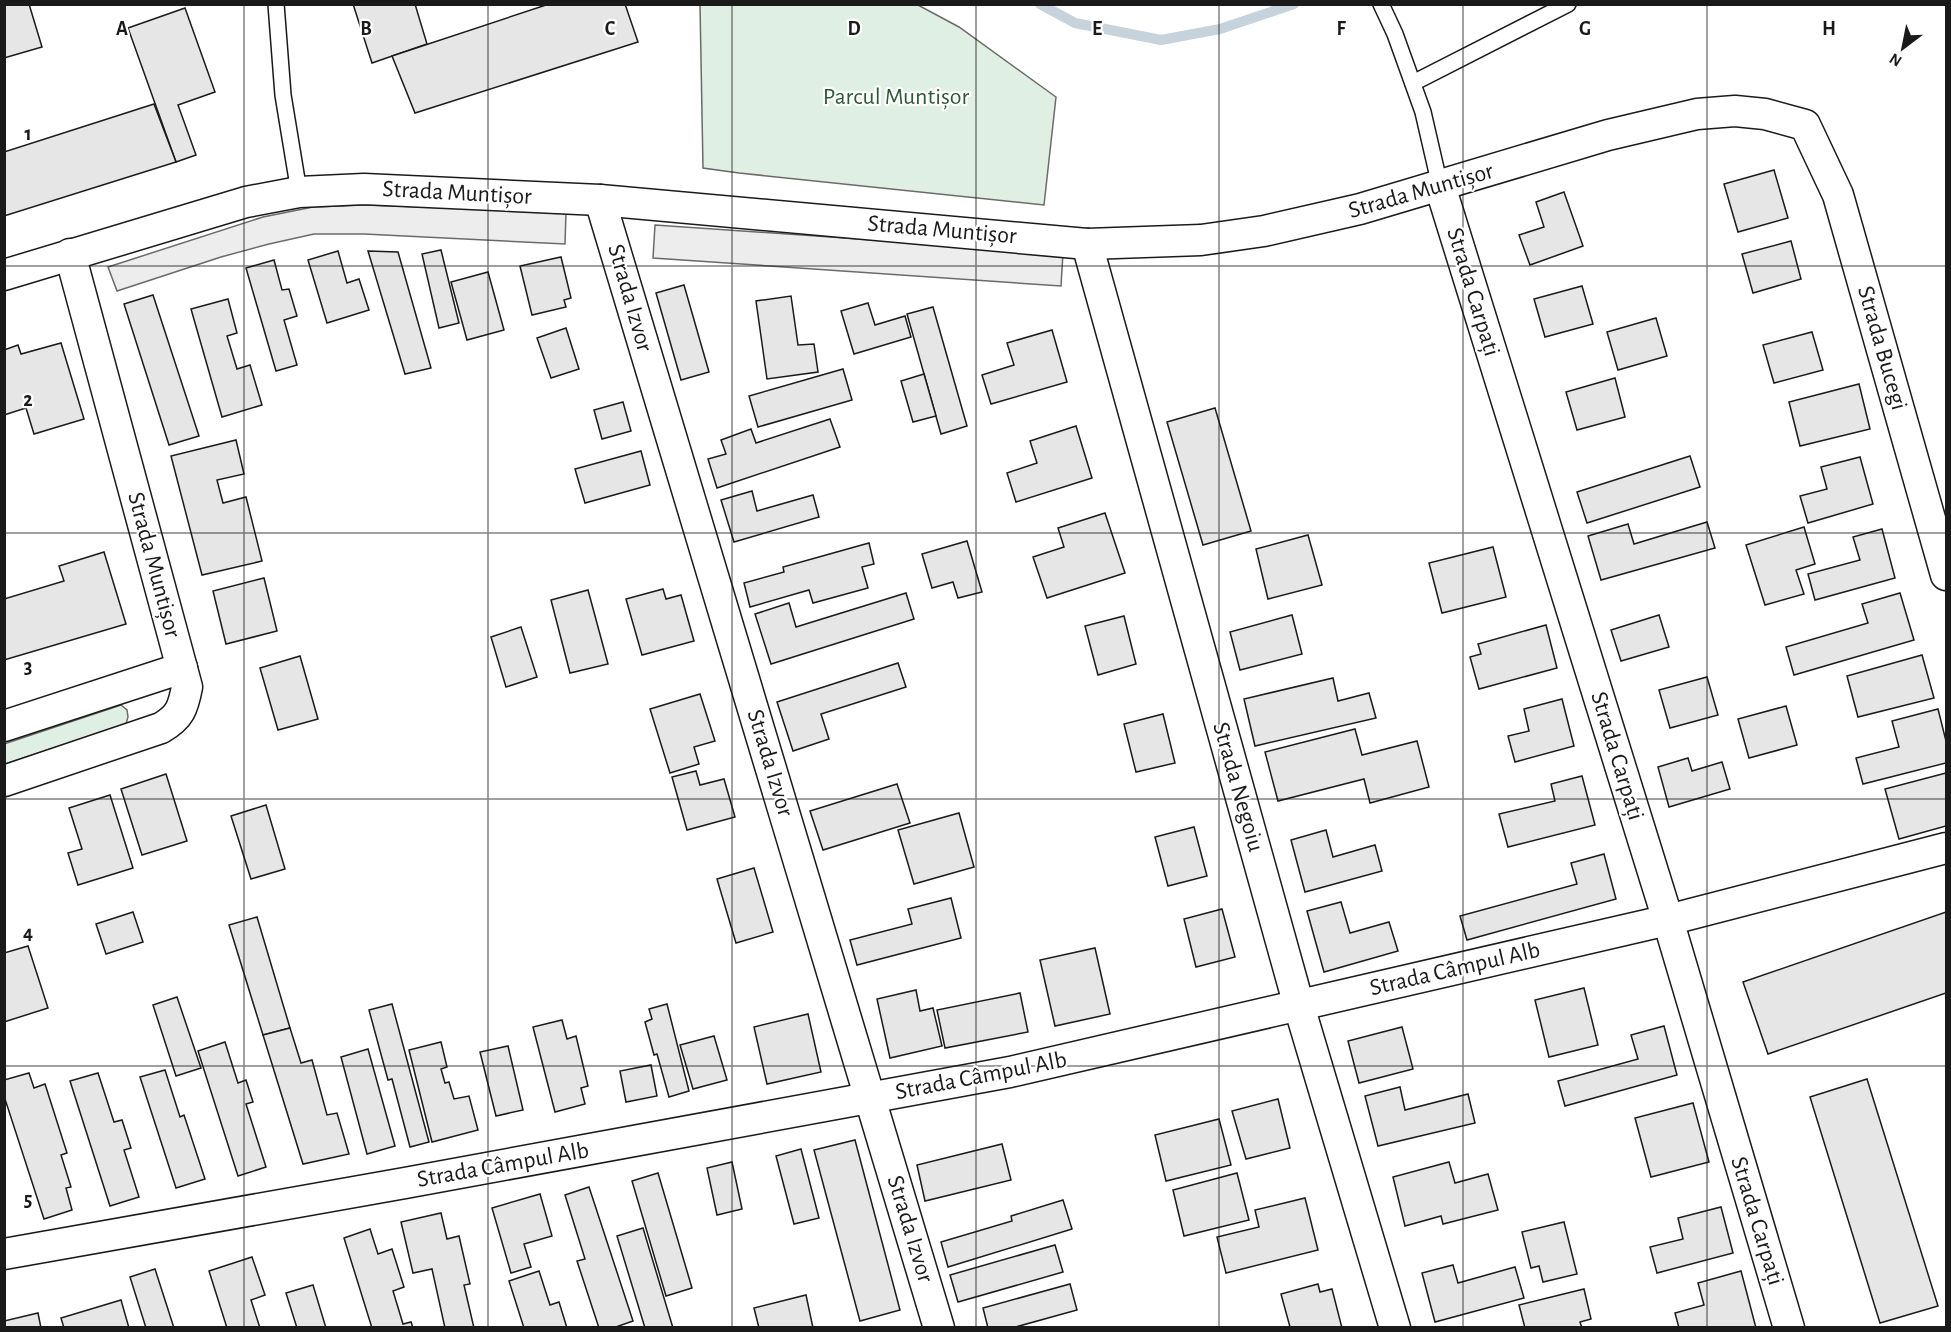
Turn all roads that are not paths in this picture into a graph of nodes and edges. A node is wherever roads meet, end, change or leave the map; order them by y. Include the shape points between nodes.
1 (276, 4) edge
2 (1381, 4) edge
3 (1568, 4) edge
4 (1413, 83) junction
5 (1805, 125) joint
6 (1440, 186) junction
7 (299, 192) junction
8 (600, 200) junction
9 (1087, 244) junction
10 (70, 254) junction
11 (4, 275) edge
12 (1947, 575) edge
13 (182, 668) junction
14 (4, 726) edge
15 (4, 781) edge
16 (1947, 848) edge
17 (1668, 920) junction
18 (1299, 1006) junction
19 (871, 1098) junction
20 (4, 1254) edge
21 (939, 1328) edge
22 (1395, 1328) edge
23 (1789, 1328) edge

1 - 7 lane via 283,96
2 - 4 lane
3 - 4 lane
4 - 6 lane
5 - 6 street, Strada Muntișor via 1765,114 1697,114 1608,135
5 - 12 street, Strada Bucegi via 1838,195
6 - 9 street, Strada Muntișor via 1264,231 1201,240
6 - 17 street, Strada Carpați
7 - 8 street, Strada Muntișor via 364,189
7 - 10 street, Strada Muntișor via 246,202
8 - 9 street, Strada Muntișor
8 - 19 street, Strada Izvor
9 - 18 street, Strada Negoiu
10 - 11 street, Strada Muntișor
10 - 13 street, Strada Muntișor
13 - 14 street, Strada Muntișor
13 - 15 street, Strada Muntișor via 187,687 184,705 174,720 144,735
16 - 17 street, Strada Câmpul Alb
17 - 18 street, Strada Câmpul Alb
17 - 23 street, Strada Carpați
18 - 19 street, Strada Câmpul Alb via 1010,1072
18 - 22 street, Strada Negoiu
19 - 20 street, Strada Câmpul Alb
19 - 21 street, Strada Izvor

